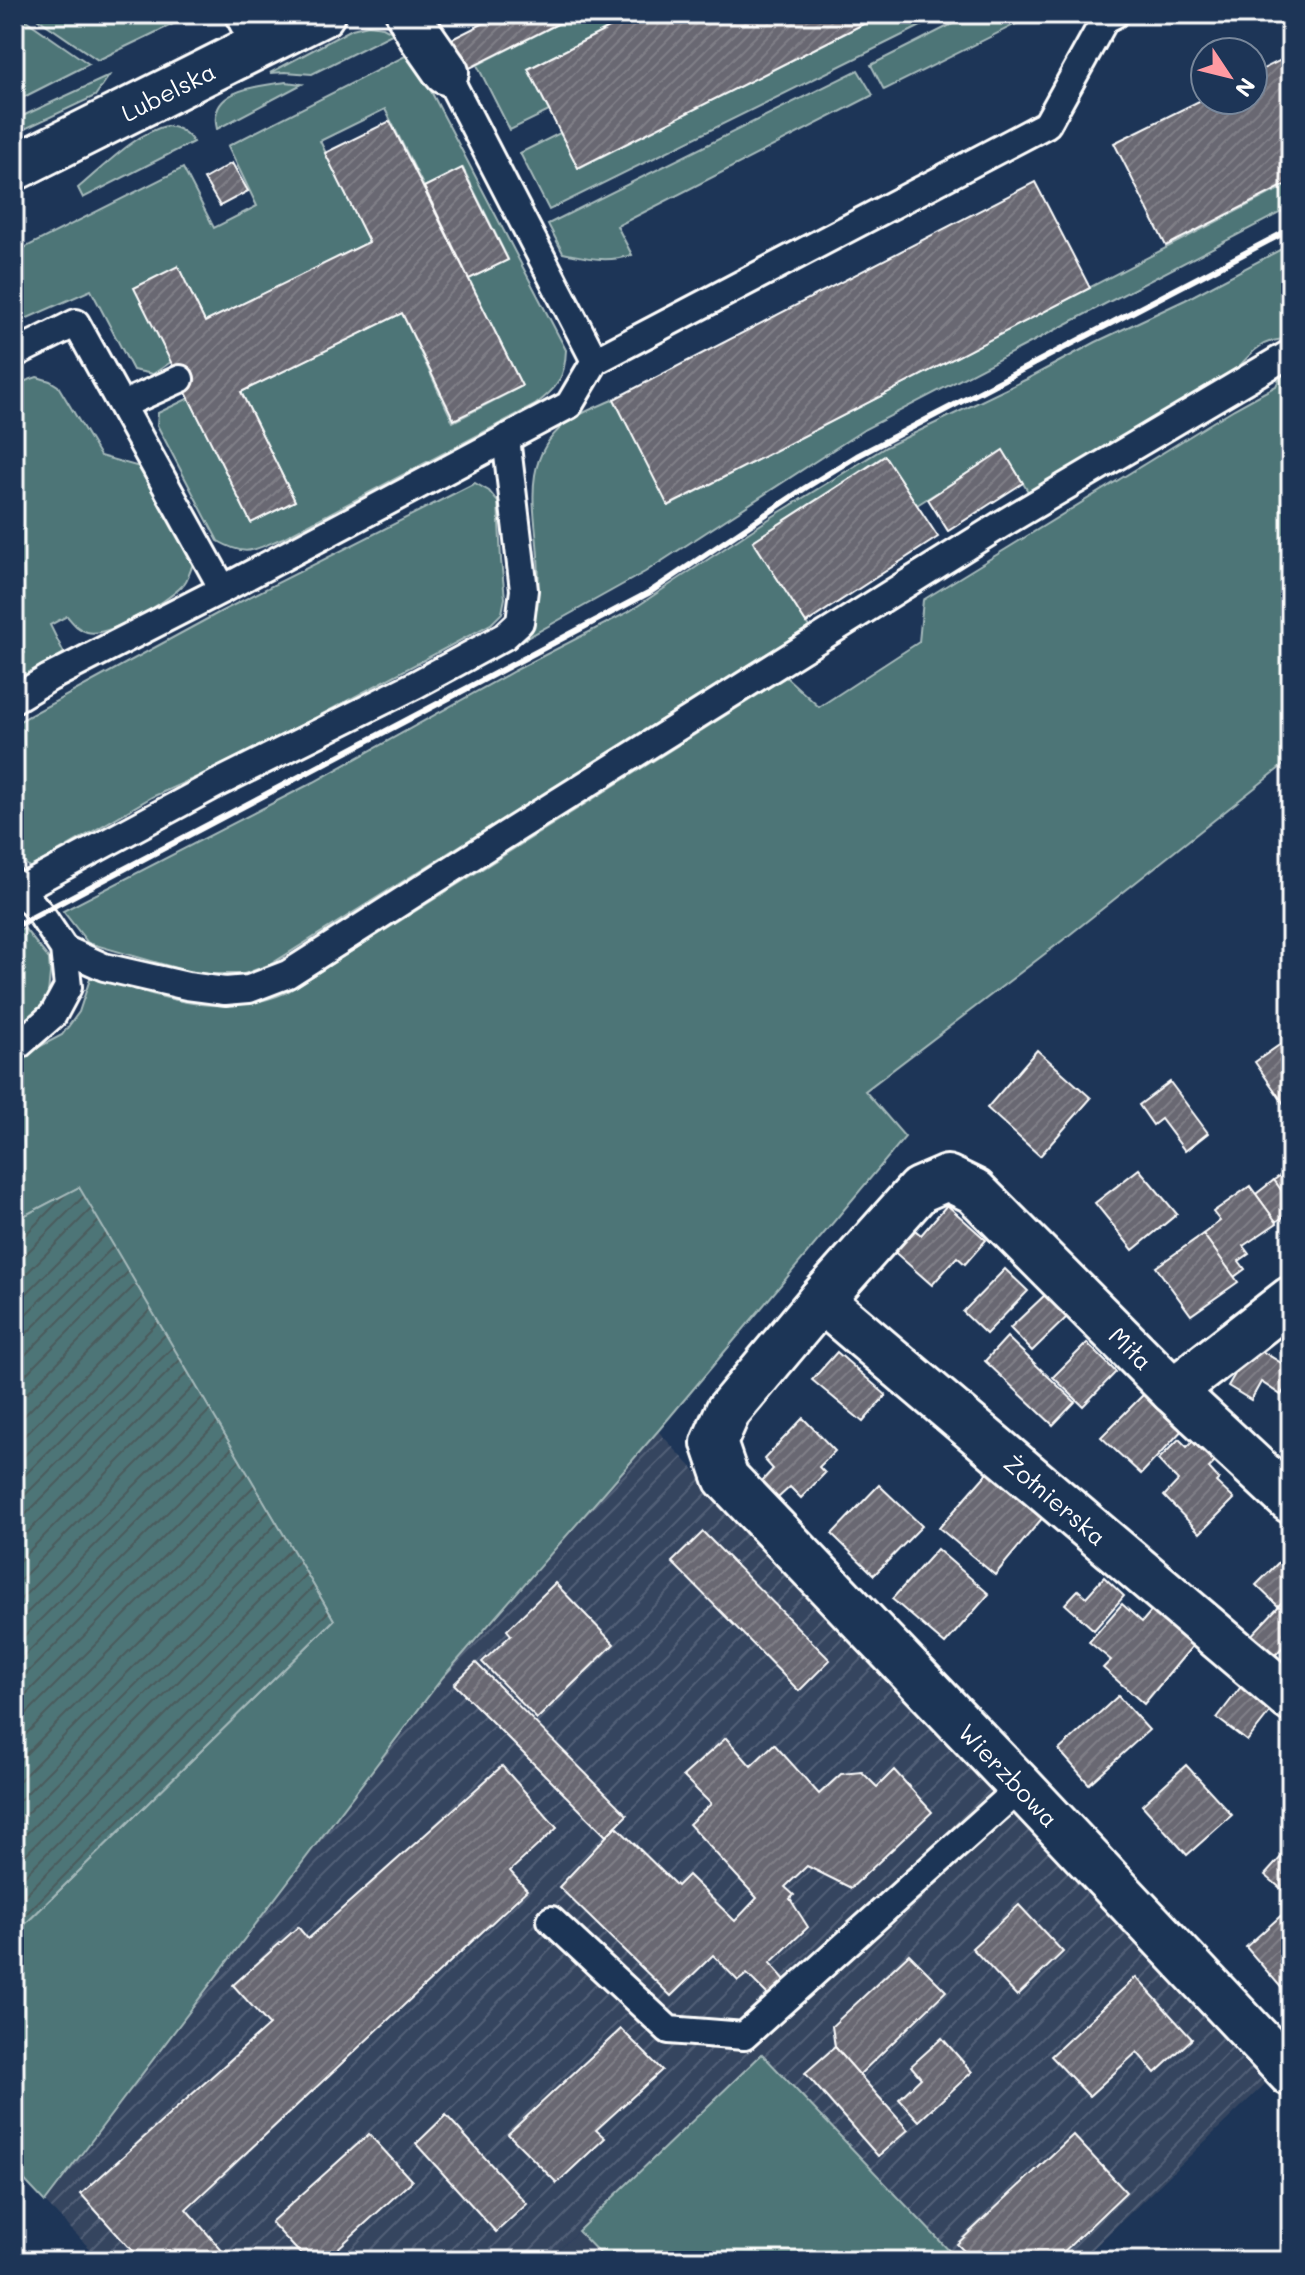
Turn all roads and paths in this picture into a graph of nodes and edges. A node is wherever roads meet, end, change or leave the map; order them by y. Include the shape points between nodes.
1 (322, 14) edge
2 (409, 14) edge
3 (1115, 14) edge
4 (247, 30) edge
5 (446, 72) joint
6 (14, 168) edge
7 (1291, 353) edge
8 (14, 354) edge
9 (595, 361) junction
10 (180, 379) dead end
11 (122, 405) junction
12 (506, 438) junction
13 (223, 589) junction
14 (14, 699) edge
15 (18, 886) edge
16 (64, 949) junction
17 (14, 1049) edge
18 (1291, 1299) edge
19 (821, 1300) junction
20 (1173, 1391) junction
21 (1291, 1501) edge
22 (1291, 1699) edge
23 (1021, 1787) junction
24 (551, 1920) dead end
25 (1291, 2074) edge

1 - 4 street, Lubelska
2 - 5 street
3 - 9 lane via 1105,19 1047,124
4 - 6 street, Lubelska
5 - 9 lane
7 - 16 lane via 1002,524 288,974 249,989 225,991 104,967
8 - 11 lane via 76,323
9 - 12 lane via 569,405
10 - 11 lane
11 - 13 lane
12 - 13 lane
12 - 15 lane via 524,590 520,622 505,636
13 - 14 lane
15 - 16 lane
16 - 17 lane via 68,987 53,1015
18 - 20 street
19 - 20 street, Miła via 919,1190 947,1178 974,1191
19 - 22 street, Żołnierska
19 - 23 street, Wierzbowa via 728,1411 714,1443 726,1478
20 - 21 street, Miła
23 - 24 lane via 744,2036 669,2030
23 - 25 street, Wierzbowa

